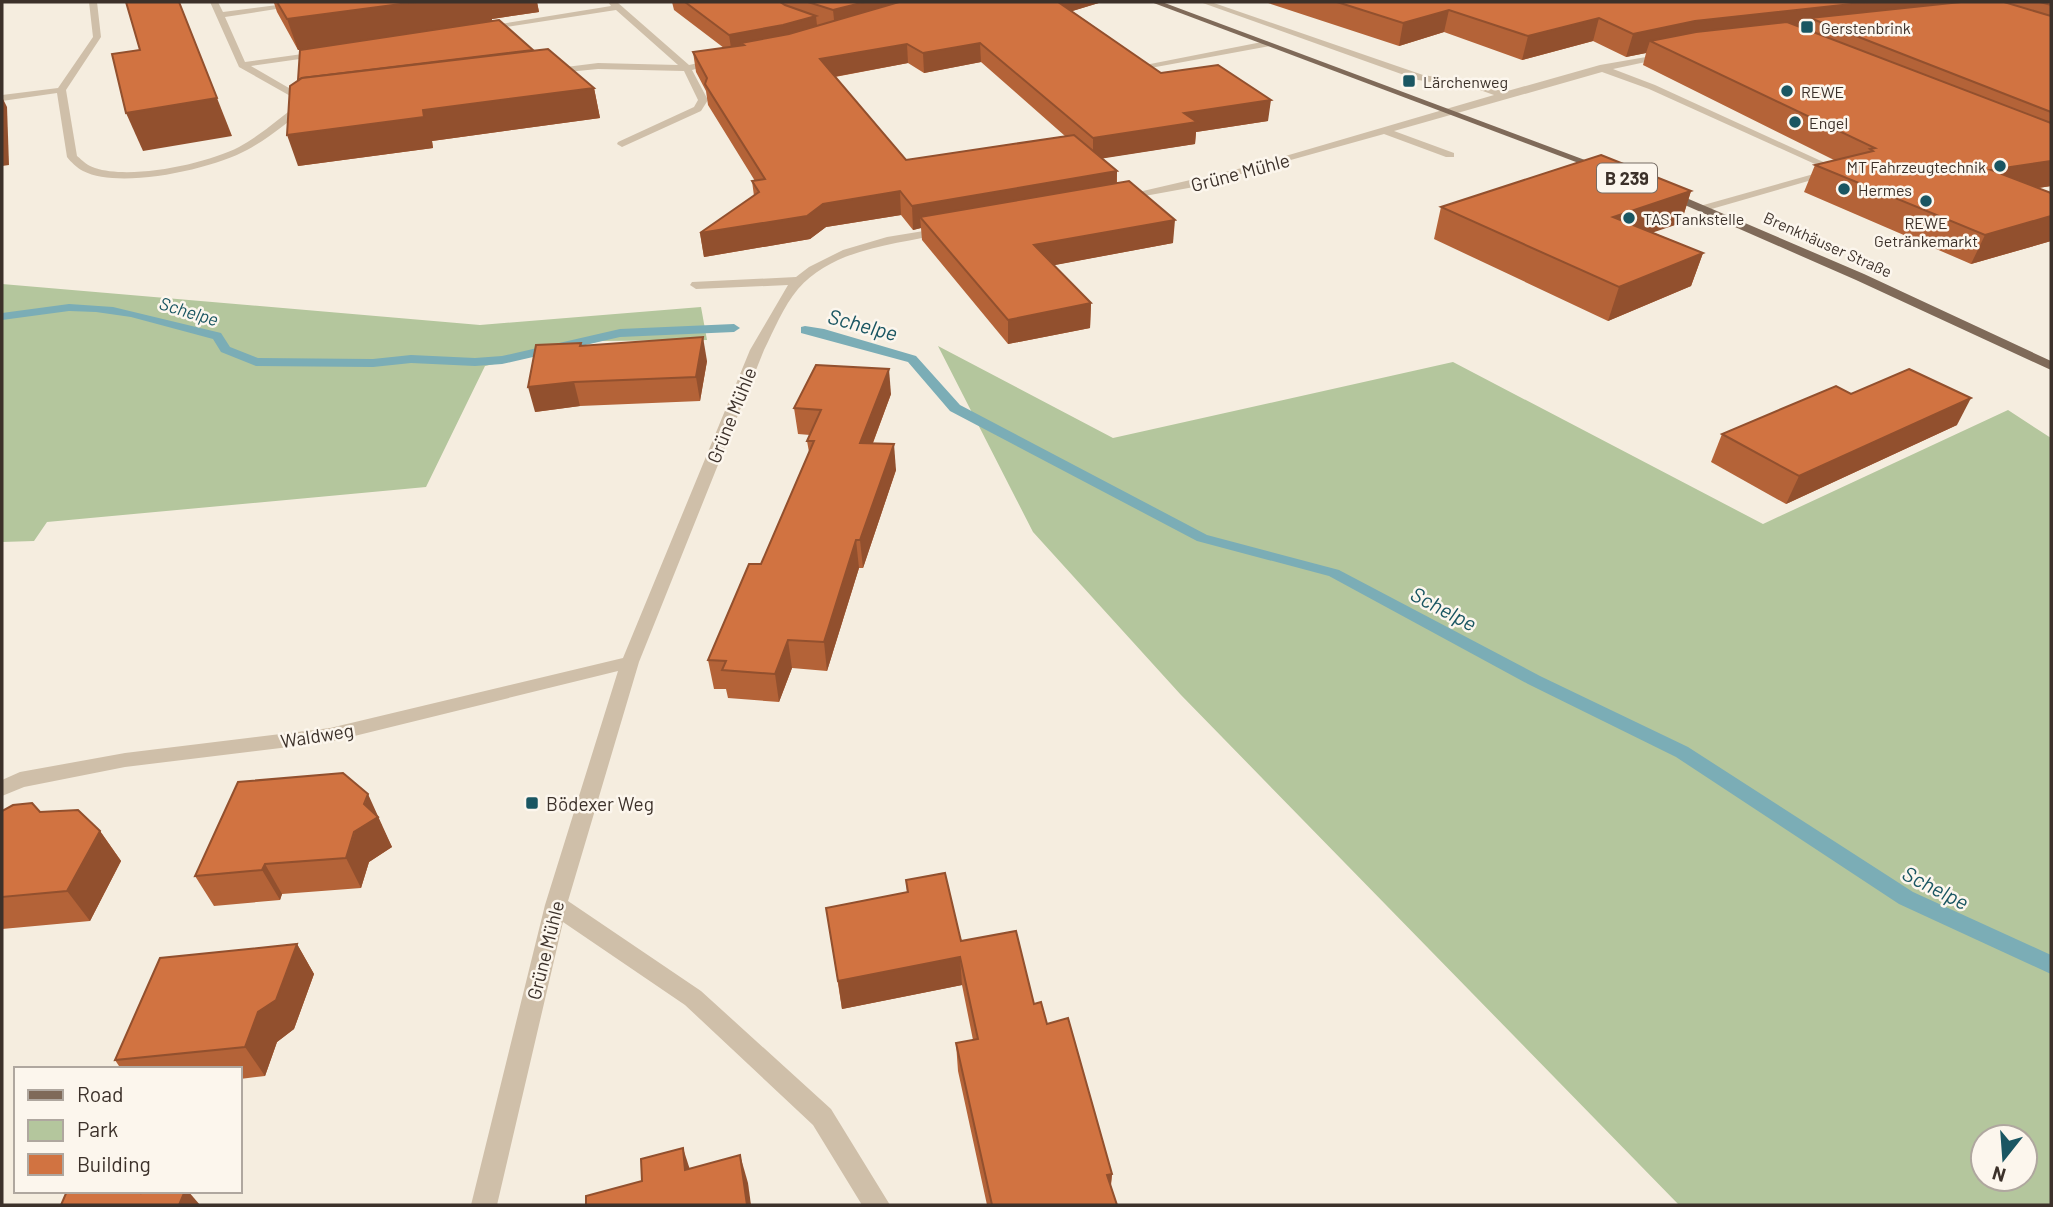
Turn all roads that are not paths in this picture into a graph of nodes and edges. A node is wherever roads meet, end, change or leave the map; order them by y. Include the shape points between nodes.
1 (93, 2) edge
2 (214, 2) edge
3 (317, 2) edge
4 (1154, 2) edge
5 (1204, 2) edge
6 (615, 4) edge
7 (221, 15) junction
8 (470, 30) edge
9 (1267, 44) junction
10 (336, 51) edge
11 (1676, 53) edge
12 (724, 61) edge
13 (242, 65) junction
14 (1145, 66) edge
15 (687, 68) junction
16 (1600, 68) junction
17 (542, 73) edge
18 (61, 90) junction
19 (1506, 96) junction
20 (2, 98) edge
21 (321, 100) edge
22 (308, 102) junction
23 (1453, 112) junction
24 (1387, 132) junction
25 (622, 144) dead end
26 (1450, 155) dead end
27 (1619, 174) edge
28 (1655, 189) edge
29 (1109, 201) edge
30 (1704, 208) junction
31 (962, 228) edge
32 (799, 281) junction
33 (696, 285) dead end
34 (2051, 366) edge
35 (630, 662) junction
36 (2, 788) edge
37 (556, 905) junction
38 (484, 1205) edge
39 (877, 1205) edge

1 - 18 street via 97,37
2 - 7 street
3 - 7 street
4 - 9 main road, B 239
5 - 19 street via 1421,79 1482,87
6 - 8 street
6 - 15 street
7 - 13 street
9 - 14 street
9 - 23 main road, B 239
10 - 13 street
11 - 16 street
12 - 15 street
13 - 22 street
15 - 17 street via 597,66
15 - 25 street via 703,100 698,109
16 - 19 street
16 - 30 street via 1653,87 1838,171
18 - 20 street
18 - 22 street via 72,157 90,170 130,174 163,172 223,157 242,149
19 - 23 street
21 - 22 street
23 - 24 street, Grüne Mühle
23 - 27 main road, B 239
24 - 26 street
24 - 29 street, Grüne Mühle via 1175,189
28 - 30 main road, Brenkhäuser Straße / B 239
30 - 34 main road, Brenkhäuser Straße / B 239
31 - 32 street, Grüne Mühle via 891,239 821,265
32 - 33 street
32 - 35 street, Grüne Mühle via 757,350
35 - 36 street, Waldweg via 330,735 125,760 20,780
35 - 37 street, Grüne Mühle
37 - 38 street, Grüne Mühle
37 - 39 street via 693,998 822,1117

